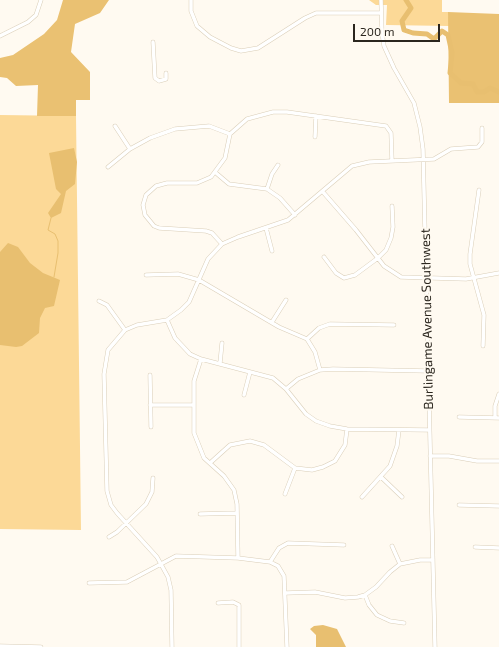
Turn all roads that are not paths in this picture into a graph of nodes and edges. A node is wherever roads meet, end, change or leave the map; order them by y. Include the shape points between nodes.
1 (41, 0) edge
2 (191, 0) edge
3 (381, 0) edge
4 (381, 13) junction
5 (0, 34) edge
6 (153, 42) dead end
7 (166, 73) dead end
8 (316, 116) junction
9 (115, 126) dead end
10 (482, 128) dead end
11 (230, 134) junction
12 (315, 138) dead end
13 (130, 149) junction
14 (423, 160) junction
15 (392, 161) junction
16 (278, 164) dead end
17 (108, 167) dead end
18 (216, 173) junction
19 (267, 189) junction
20 (479, 190) dead end
21 (323, 192) junction
22 (392, 206) dead end
23 (295, 215) junction
24 (266, 228) junction
25 (222, 244) junction
26 (272, 251) dead end
27 (324, 257) dead end
28 (378, 258) junction
29 (499, 273) edge
30 (146, 275) dead end
31 (474, 278) junction
32 (425, 279) junction
33 (199, 280) junction
34 (286, 300) dead end
35 (99, 301) dead end
36 (167, 320) junction
37 (272, 322) junction
38 (394, 325) dead end
39 (125, 330) junction
40 (307, 339) junction
41 (222, 343) dead end
42 (483, 346) dead end
43 (201, 359) junction
44 (220, 363) junction
45 (320, 370) junction
46 (428, 371) junction
47 (250, 372) junction
48 (150, 375) dead end
49 (286, 389) junction
50 (499, 394) edge
51 (244, 395) dead end
52 (150, 405) junction
53 (193, 405) junction
54 (459, 417) dead end
55 (497, 418) edge
56 (150, 427) dead end
57 (347, 429) junction
58 (399, 430) junction
59 (429, 430) junction
60 (430, 456) junction
61 (499, 461) edge
62 (210, 463) junction
63 (295, 468) junction
64 (381, 476) junction
65 (153, 478) dead end
66 (285, 494) dead end
67 (362, 497) dead end
68 (402, 497) dead end
69 (459, 505) dead end
70 (499, 506) edge
71 (236, 513) junction
72 (200, 514) dead end
73 (127, 523) junction
74 (109, 537) dead end
75 (344, 545) dead end
76 (392, 546) dead end
77 (475, 547) dead end
78 (499, 548) edge
79 (238, 558) junction
80 (433, 560) junction
81 (270, 562) junction
82 (162, 563) junction
83 (400, 564) junction
84 (90, 583) dead end
85 (286, 593) junction
86 (365, 595) junction
87 (218, 603) dead end
88 (404, 622) dead end
89 (0, 646) edge
90 (41, 647) edge
91 (172, 647) edge
92 (239, 647) edge
93 (287, 647) edge
94 (435, 647) edge

1 - 5 street via 36,15 28,22
2 - 4 street via 192,16 201,30 241,51 258,48 316,13
3 - 4 street, Burlingame Avenue Southwest
4 - 14 street, Burlingame Avenue Southwest via 386,51 414,103 420,127
6 - 7 street via 155,78 159,81 166,79
8 - 11 street via 273,112 247,119
8 - 12 street
8 - 15 street via 386,126 391,133
9 - 13 street
10 - 14 street via 480,146 450,149 434,159
11 - 13 street via 209,126 186,127 150,138
11 - 18 street via 225,158
13 - 17 street
14 - 15 street
14 - 32 street, Burlingame Avenue Southwest
15 - 21 street via 352,166
16 - 19 street
18 - 19 street via 229,184
18 - 25 street via 196,183 156,186 146,195 143,210 147,220 154,226 206,231 212,233
19 - 23 street via 280,198
20 - 31 street via 470,254
21 - 23 street
21 - 28 street
22 - 28 street via 391,238 386,250
23 - 24 street
24 - 25 street
24 - 26 street
25 - 33 street via 208,259
27 - 28 street via 336,273 344,278 355,275
28 - 32 street via 389,271 401,277
29 - 31 street
30 - 33 street via 178,274
31 - 32 street
31 - 42 street via 484,314
32 - 46 street, Burlingame Avenue Southwest
33 - 36 street via 185,306
33 - 37 street
34 - 37 street
35 - 39 street via 107,304
36 - 39 street via 137,325
36 - 43 street via 181,345
37 - 40 street
38 - 40 street via 330,324 319,328
39 - 73 street via 108,350 104,374 107,491 111,504
40 - 45 street via 315,352
41 - 44 street
43 - 44 street
43 - 53 street via 194,381
44 - 47 street
45 - 46 street
45 - 49 street via 302,377
46 - 59 street, Burlingame Avenue Southwest
47 - 49 street via 273,378
47 - 51 street
48 - 52 street
49 - 57 street via 306,414 323,423
50 - 55 street
52 - 53 street
52 - 56 street
53 - 62 street via 194,433 200,450
54 - 55 street
57 - 58 street
57 - 63 street via 345,445 331,463 312,470
58 - 59 street
58 - 64 street via 394,456
59 - 60 street, Burlingame Avenue Southwest
60 - 61 street
60 - 80 street, Burlingame Avenue Southwest
62 - 63 street via 230,445 250,441 264,445
62 - 71 street via 232,486 236,497
63 - 66 street
64 - 67 street
64 - 68 street
65 - 73 street via 149,500
69 - 70 street
71 - 72 street
71 - 79 street
73 - 74 street
73 - 82 street
75 - 81 street via 288,543 279,548
76 - 83 street
77 - 78 street
79 - 81 street
79 - 82 street via 203,559 176,556
80 - 83 street
80 - 94 street, Burlingame Avenue Southwest
81 - 85 street via 278,566 284,576
82 - 84 street via 127,582
82 - 91 street via 171,590
83 - 86 street
85 - 86 street via 315,592 345,598
85 - 93 street
86 - 88 street via 369,605 378,615 390,621
87 - 92 street via 234,602 239,605
89 - 90 street

